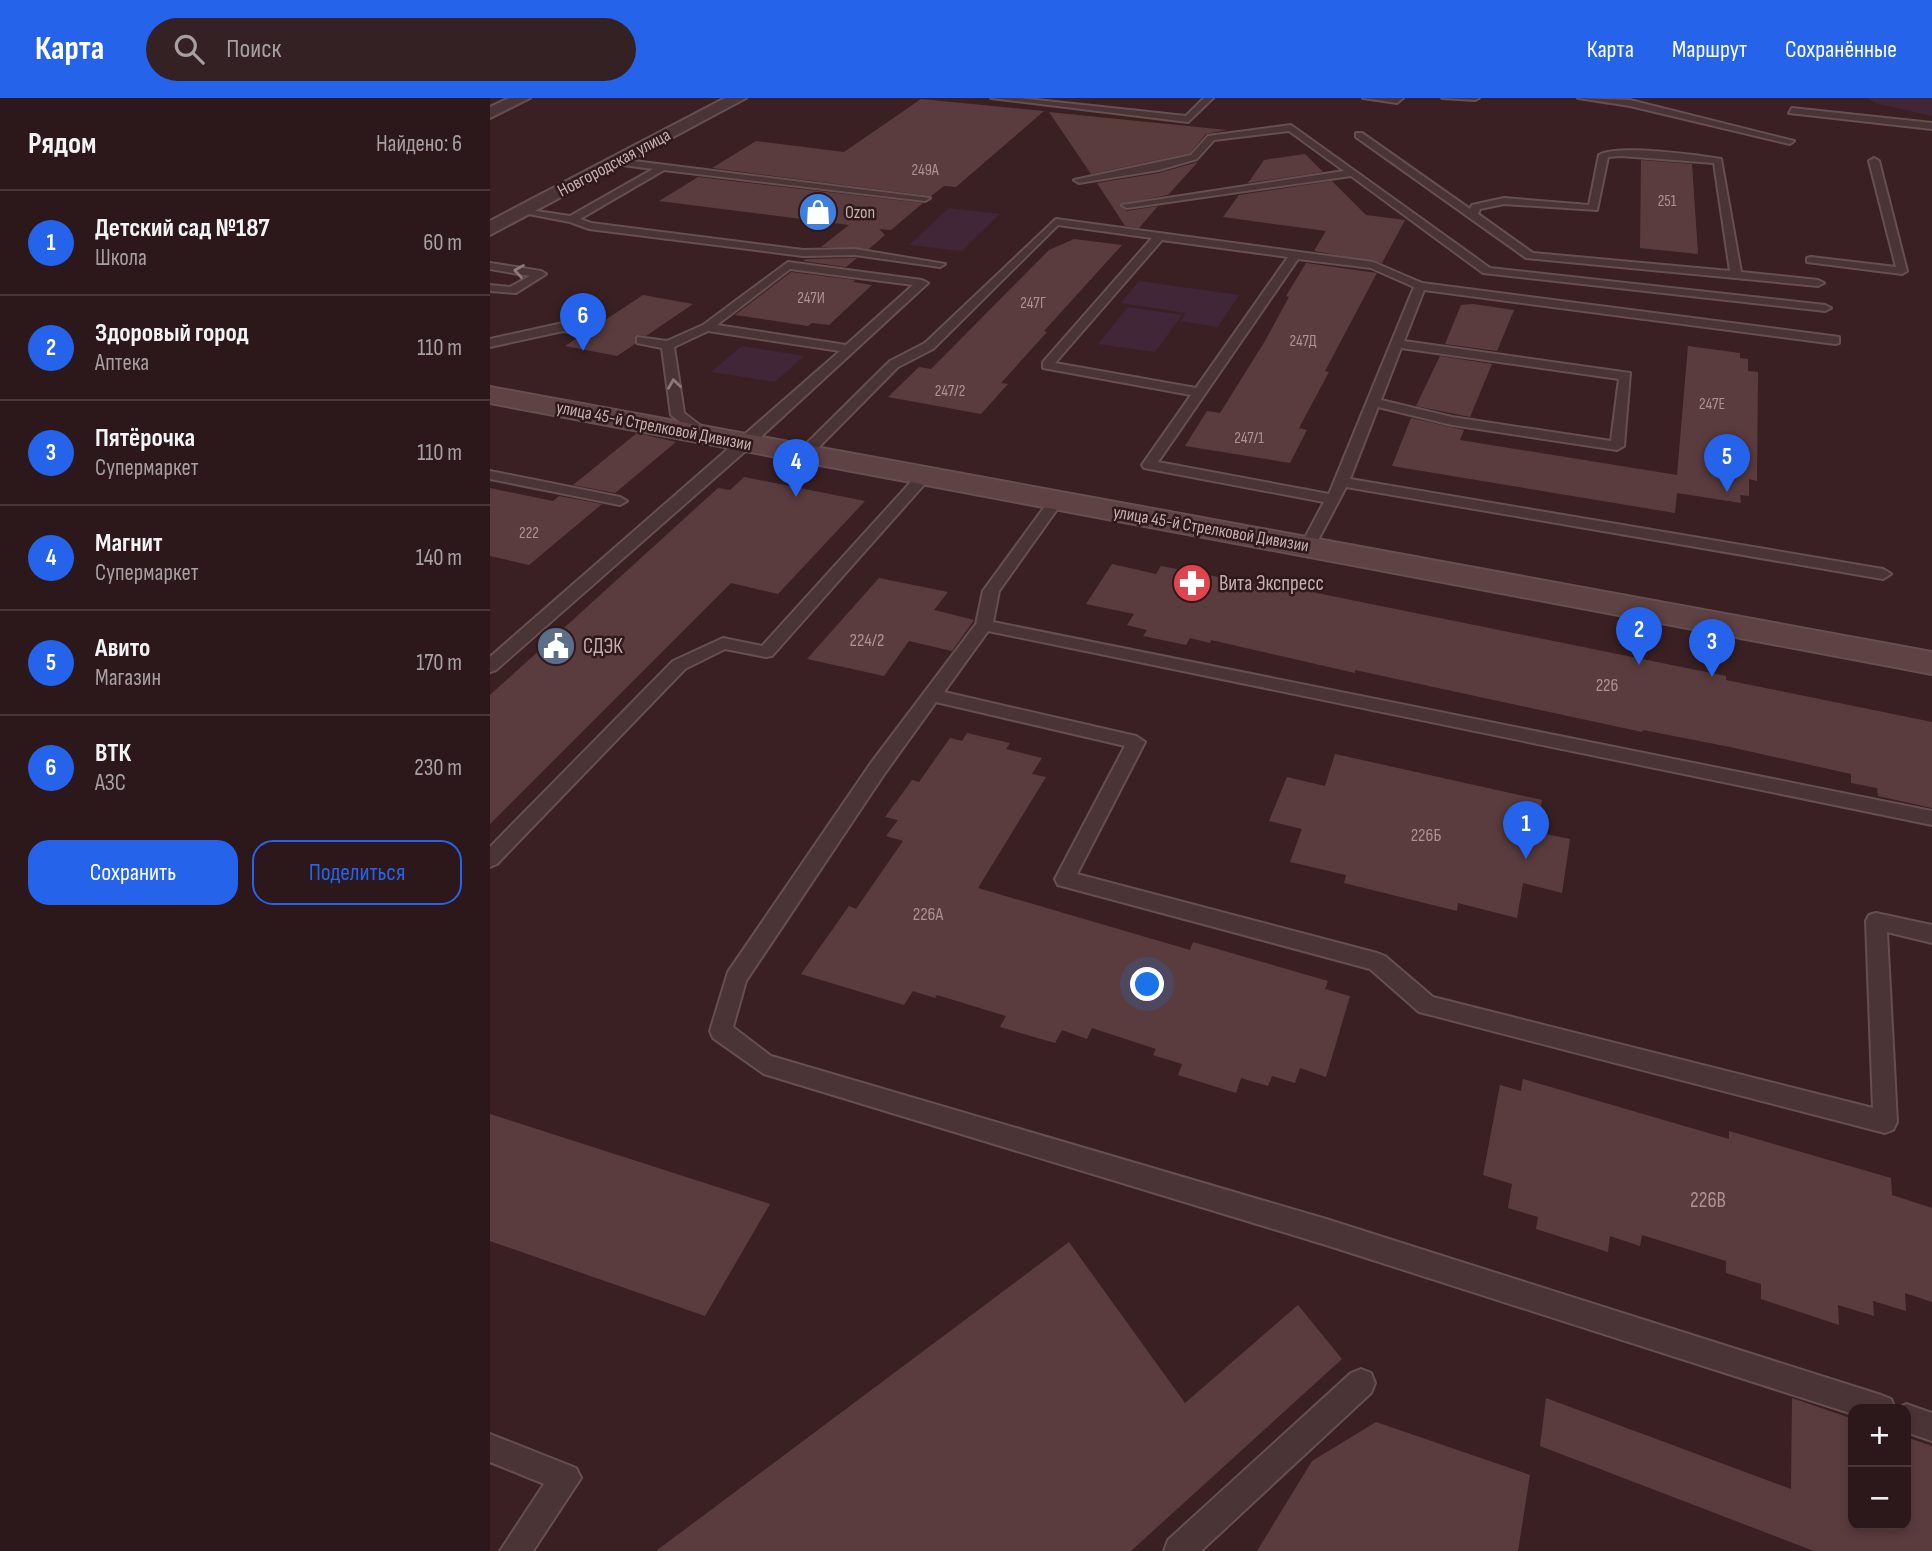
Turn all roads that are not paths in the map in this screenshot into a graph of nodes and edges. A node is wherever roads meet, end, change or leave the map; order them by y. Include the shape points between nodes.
1 (522, 98) edge
2 (995, 98) edge
3 (1112, 98) edge
4 (1209, 98) edge
5 (1367, 98) edge
6 (1399, 98) edge
7 (1446, 98) edge
8 (1475, 98) edge
9 (1582, 98) edge
10 (741, 99) edge
11 (1098, 109) junction
12 (1792, 111) dead end
13 (490, 113) edge
14 (1932, 126) edge
15 (1359, 135) dead end
16 (1790, 141) dead end
17 (1874, 161) dead end
18 (618, 162) junction
19 (663, 167) junction
20 (1353, 173) junction
21 (1079, 180) dead end
22 (925, 198) dead end
23 (1127, 205) dead end
24 (523, 212) junction
25 (1472, 216) junction
26 (572, 219) junction
27 (490, 229) edge
28 (1160, 236) junction
29 (1295, 255) junction
30 (1811, 260) dead end
31 (940, 264) dead end
32 (490, 266) edge
33 (1736, 276) junction
34 (1818, 283) dead end
35 (1420, 286) junction
36 (490, 288) edge
37 (1825, 308) dead end
38 (707, 327) junction
39 (588, 331) dead end
40 (640, 340) dead end
41 (1835, 340) dead end
42 (490, 343) edge
43 (1397, 344) junction
44 (668, 345) junction
45 (847, 349) junction
46 (1200, 393) junction
47 (490, 395) edge
48 (1374, 402) junction
49 (708, 436) junction
50 (746, 443) junction
51 (804, 454) junction
52 (490, 475) edge
53 (924, 476) junction
54 (1342, 482) junction
55 (1333, 499) junction
56 (620, 501) dead end
57 (1056, 501) junction
58 (1308, 547) junction
59 (1884, 574) dead end
60 (984, 625) junction
61 (1932, 663) edge
62 (490, 666) edge
63 (933, 695) junction
64 (1932, 818) edge
65 (490, 859) edge
66 (1932, 934) edge
67 (1361, 1383) dead end
68 (1865, 1404) edge
69 (1911, 1420) edge
70 (1932, 1427) edge
71 (490, 1448) edge
72 (515, 1551) edge
73 (1179, 1551) edge

1 - 13 street
2 - 11 lane
3 - 11 lane
4 - 11 lane via 1188,119
5 - 6 lane
7 - 8 lane
9 - 16 lane via 1630,103
10 - 18 street, Новгородская улица
12 - 14 lane
15 - 25 lane
17 - 30 lane via 1902,271
18 - 19 lane
18 - 24 street, Новгородская улица
19 - 22 lane
19 - 26 lane
20 - 21 lane via 1291,128 1210,138 1194,157
20 - 23 lane
20 - 37 lane via 1487,271
24 - 26 lane
24 - 27 street, Новгородская улица
25 - 33 lane via 1530,256
25 - 33 lane via 1476,207 1504,201 1593,208 1604,155 1718,161
26 - 31 lane via 589,226 803,253 855,252
28 - 29 lane
28 - 46 lane via 1047,365
28 - 51 lane via 1056,222 929,346 894,364
29 - 35 lane via 1373,265
29 - 46 lane
36 -> 32 lane via 512,291 541,274
33 - 34 lane
35 - 41 lane
35 - 43 lane
38 - 44 lane
38 - 45 lane
38 - 45 lane via 788,265 922,283
39 - 42 lane via 563,327
40 - 44 lane
43 - 48 lane
43 - 48 lane via 1626,376 1617,446 1452,421
49 -> 44 lane via 678,415
45 - 50 lane
46 - 55 lane via 1149,464
47 - 49 main road, улица 45-й Стрелковой Дивизии
48 - 54 lane
49 - 50 main road, улица 45-й Стрелковой Дивизии
50 - 51 main road, улица 45-й Стрелковой Дивизии
50 - 62 lane
51 - 53 main road, улица 45-й Стрелковой Дивизии
52 - 56 lane
53 - 57 main road, улица 45-й Стрелковой Дивизии
53 - 65 lane via 766,652 723,643 679,665
54 - 55 lane
54 - 59 lane
55 - 58 lane
57 - 58 main road, улица 45-й Стрелковой Дивизии
57 - 60 lane via 991,591
58 - 61 main road, улица 45-й Стрелковой Дивизии
60 - 63 lane
60 - 64 lane
63 - 66 lane via 1136,742 1065,879 1377,962 1427,1005 1885,1122 1877,921
63 - 68 lane via 736,978 722,1031 764,1064 1326,1232
67 - 73 lane
69 - 70 lane
71 - 72 lane via 566,1478

